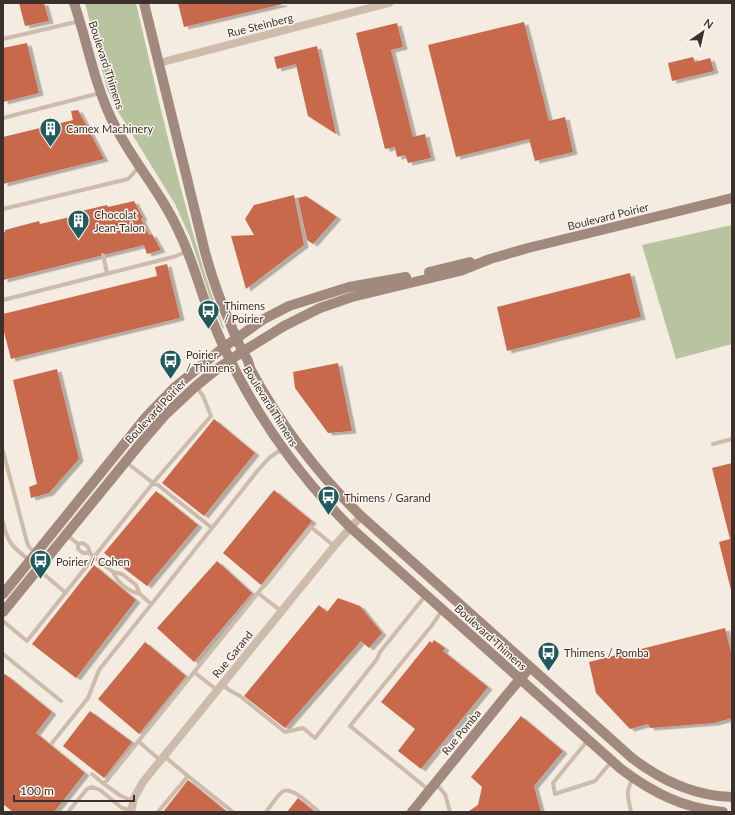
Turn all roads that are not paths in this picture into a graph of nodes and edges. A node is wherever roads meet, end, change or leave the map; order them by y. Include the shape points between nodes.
1 (74, 3) edge
2 (144, 3) edge
3 (389, 3) edge
4 (80, 20) junction
5 (3, 39) edge
6 (159, 63) junction
7 (101, 93) junction
8 (3, 118) edge
9 (140, 167) junction
10 (732, 198) edge
11 (3, 210) edge
12 (187, 251) junction
13 (103, 255) dead end
14 (490, 259) junction
15 (107, 273) junction
16 (3, 300) edge
17 (236, 337) junction
18 (224, 347) junction
19 (242, 352) junction
20 (230, 360) junction
21 (196, 386) junction
22 (732, 439) edge
23 (713, 444) dead end
24 (282, 449) junction
25 (3, 451) edge
26 (125, 461) junction
27 (153, 483) junction
28 (361, 516) junction
29 (3, 522) edge
30 (350, 527) junction
31 (212, 528) junction
32 (66, 534) junction
33 (334, 546) junction
34 (32, 556) junction
35 (94, 557) junction
36 (38, 570) junction
37 (114, 572) junction
38 (258, 593) junction
39 (3, 594) edge
40 (66, 594) junction
41 (140, 594) junction
42 (426, 595) junction
43 (152, 604) junction
44 (442, 609) junction
45 (281, 611) junction
46 (3, 612) edge
47 (3, 622) edge
48 (3, 654) edge
49 (530, 667) junction
50 (194, 672) junction
51 (520, 679) junction
52 (220, 687) junction
53 (61, 701) dead end
54 (588, 740) junction
55 (52, 742) dead end
56 (138, 742) junction
57 (162, 758) junction
58 (612, 761) junction
59 (92, 774) dead end
60 (188, 776) junction
61 (633, 778) junction
62 (104, 784) junction
63 (432, 787) junction
64 (732, 797) edge
65 (133, 801) junction
66 (131, 811) edge
67 (68, 812) edge
68 (158, 812) edge
69 (233, 812) edge
70 (266, 812) edge
71 (319, 812) edge
72 (412, 812) edge
73 (450, 812) edge
74 (631, 812) edge
75 (723, 812) edge

1 - 4 street, Boulevard Thimens
2 - 6 street, Boulevard Thimens
3 - 6 street, Rue Steinberg
4 - 5 lane
4 - 7 street, Boulevard Thimens
6 - 17 street, Boulevard Thimens via 206,258
7 - 8 lane
7 - 9 street, Boulevard Thimens via 117,130
9 - 11 lane via 128,179
9 - 12 street, Boulevard Thimens via 169,211
10 - 14 street, Boulevard Poirier
12 - 15 lane via 173,257
12 - 18 street, Boulevard Thimens via 207,309
13 - 15 lane
14 - 17 street, Boulevard Poirier via 330,292 289,306
14 - 19 street, Boulevard Poirier via 460,271 337,302 296,320
15 - 16 lane
17 - 18 street, Boulevard Poirier
17 - 19 street, Boulevard Thimens
18 - 20 street, Boulevard Thimens
18 - 34 street, Boulevard Poirier via 180,383 146,417
19 - 20 street, Boulevard Poirier
19 - 28 street, Boulevard Thimens via 266,397 291,435
20 - 21 street, Boulevard Poirier
20 - 24 street, Boulevard Thimens via 249,398
21 - 26 street, Boulevard Poirier via 166,414
21 - 27 lane via 211,416
22 - 23 lane
24 - 30 street, Boulevard Thimens
24 - 31 lane via 259,469
25 - 34 lane
26 - 27 lane
26 - 32 street, Boulevard Poirier
27 - 31 lane
27 - 35 lane
28 - 30 street, Rue Garand
28 - 49 street, Boulevard Thimens
29 - 34 lane via 10,543
30 - 33 street, Rue Garand
30 - 42 street, Boulevard Thimens
31 - 43 lane
32 - 35 lane via 78,544 83,543 88,547
32 - 36 street, Boulevard Poirier
33 - 38 lane via 311,527
33 - 45 street, Rue Garand
34 - 39 street, Boulevard Poirier
35 - 37 lane
35 - 40 lane
36 - 40 lane
36 - 46 street, Boulevard Poirier
37 - 41 lane via 122,574 136,585
37 - 41 lane via 116,579 132,592
38 - 45 lane
38 - 50 lane
40 - 47 lane via 28,642
41 - 43 lane
42 - 44 street, Boulevard Thimens
42 - 52 lane via 315,738 303,728 285,732 240,696
43 - 55 lane via 99,670 88,698
44 - 51 street, Boulevard Thimens
44 - 63 lane via 433,624 350,726
45 - 52 street, Rue Garand
48 - 53 lane
49 - 51 street, Rue Pomba
49 - 64 street, Boulevard Thimens via 632,758 658,777 699,793
50 - 52 lane
50 - 56 lane
51 - 54 street, Boulevard Thimens
51 - 63 street, Rue Pomba
52 - 57 street, Rue Garand
54 - 58 street, Boulevard Thimens
54 - 58 lane via 553,783 555,794 595,781
56 - 57 lane
56 - 62 lane
57 - 60 lane
57 - 65 street, Rue Garand via 140,787
58 - 61 street, Boulevard Thimens
59 - 62 lane
60 - 68 lane
60 - 69 lane
61 - 74 lane via 627,791
61 - 75 street, Boulevard Thimens via 667,798 697,808
62 - 65 lane via 120,796
63 - 72 street, Rue Pomba
63 - 73 lane via 445,794
65 - 66 street, Rue Garand
66 - 67 lane via 122,808 96,787 92,787 87,789
70 - 71 lane via 282,793 289,790

